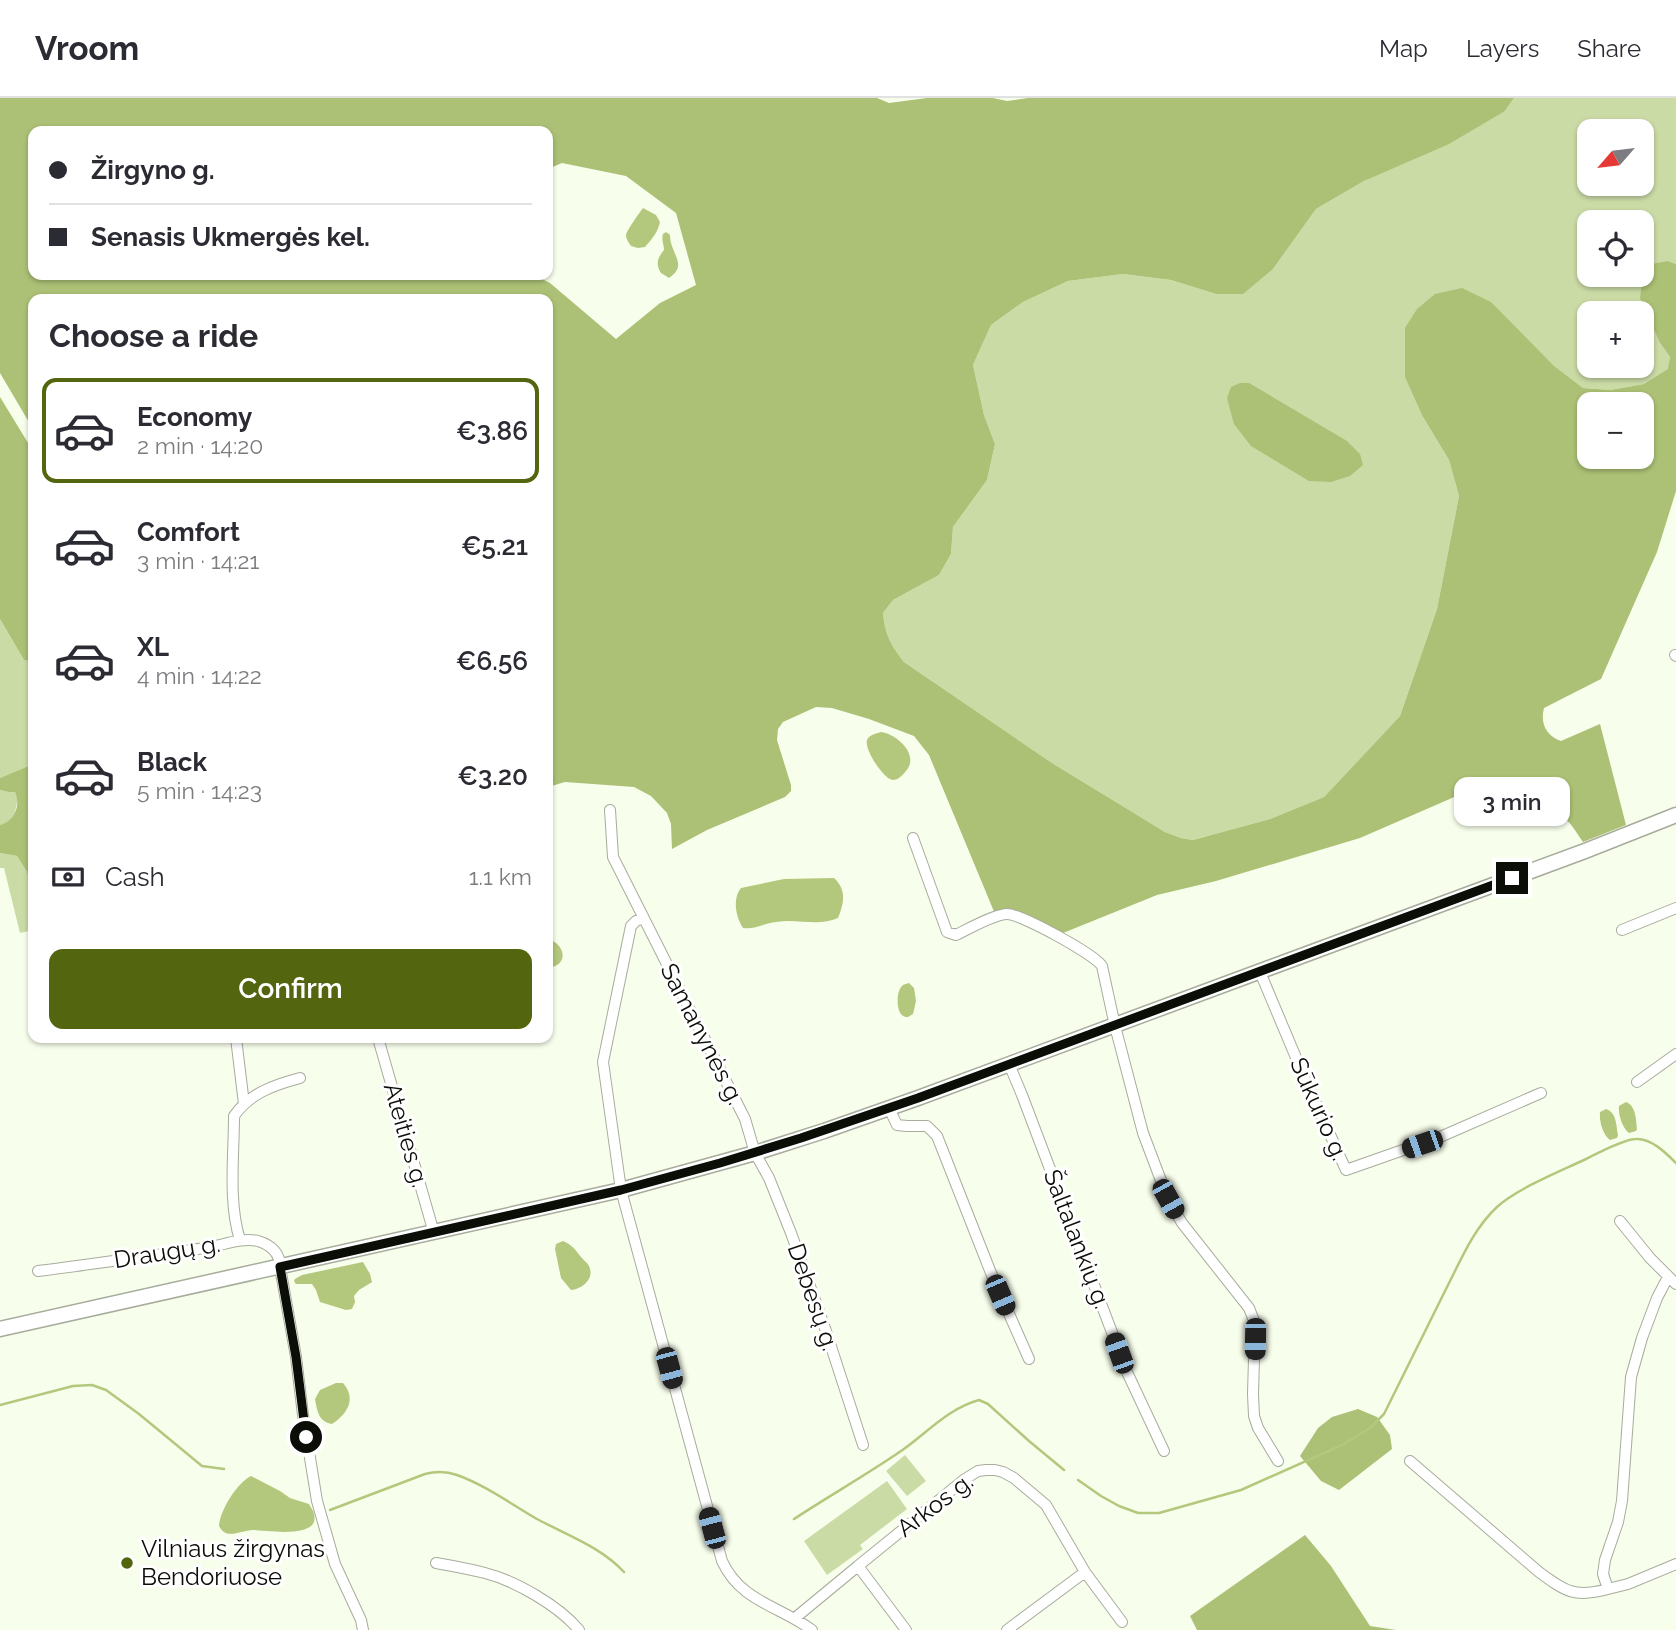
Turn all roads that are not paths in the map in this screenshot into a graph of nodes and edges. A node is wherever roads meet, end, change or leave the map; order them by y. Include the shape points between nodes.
1 (610, 810) dead end
2 (1676, 815) edge
3 (913, 838) dead end
4 (1676, 908) edge
5 (643, 918) junction
6 (1622, 930) dead end
7 (1260, 972) junction
8 (1115, 1026) junction
9 (237, 1043) edge
10 (379, 1043) edge
11 (1676, 1054) edge
12 (1009, 1065) junction
13 (300, 1078) dead end
14 (1637, 1082) dead end
15 (1541, 1093) dead end
16 (244, 1104) junction
17 (890, 1108) junction
18 (755, 1153) junction
19 (621, 1190) junction
20 (1620, 1221) dead end
21 (434, 1233) junction
22 (240, 1240) junction
23 (280, 1267) junction
24 (38, 1271) dead end
25 (1672, 1280) edge
26 (0, 1329) edge
27 (1029, 1359) dead end
28 (863, 1444) dead end
29 (1164, 1451) dead end
30 (1278, 1461) dead end
31 (1410, 1461) dead end
32 (436, 1563) dead end
33 (1676, 1564) edge
34 (858, 1566) junction
35 (1085, 1572) junction
36 (1608, 1589) junction
37 (795, 1618) junction
38 (1122, 1622) dead end
39 (363, 1630) edge
40 (579, 1630) edge
41 (811, 1630) edge
42 (906, 1630) edge
43 (1007, 1630) edge

1 - 5 street, Samanynės g. via 613,857
2 - 7 main road
3 - 8 street via 947,932 956,935 1007,914 1071,943 1102,966
4 - 6 street
5 - 18 street, Samanynės g. via 745,1119
5 - 19 street, Samanynės g. via 631,926 603,1062
7 - 8 main road
7 - 15 street, Sūkurio g. via 1346,1170 1440,1137
8 - 12 main road
8 - 30 street via 1143,1133 1168,1199 1253,1316 1254,1416
9 - 16 street
10 - 21 street, Ateities g.
11 - 14 street
12 - 17 main road
12 - 29 street, Šaltalankių g. via 1127,1372
13 - 16 street
16 - 22 street via 234,1116 233,1207
17 - 18 main road
17 - 27 street via 897,1125 927,1126 937,1136
18 - 19 main road
18 - 28 street, Debesų g. via 792,1233
19 - 21 main road
19 - 37 street, Samanynės g. via 722,1561 744,1591
20 - 25 street
21 - 23 main road
22 - 23 street, Draugų g. via 272,1248
22 - 24 street, Draugų g.
23 - 26 main road
23 - 39 street via 317,1500 335,1564
25 - 36 street via 1657,1298 1631,1377 1622,1501 1603,1574
31 - 36 street via 1559,1587 1588,1594
32 - 40 street via 512,1584 544,1600
33 - 36 street
34 - 35 street, Arkos g. via 965,1479 978,1471 995,1470 1014,1478 1046,1505
34 - 37 street, Arkos g.
34 - 42 street
35 - 38 street
35 - 43 street
37 - 41 street, Samanynės g.

